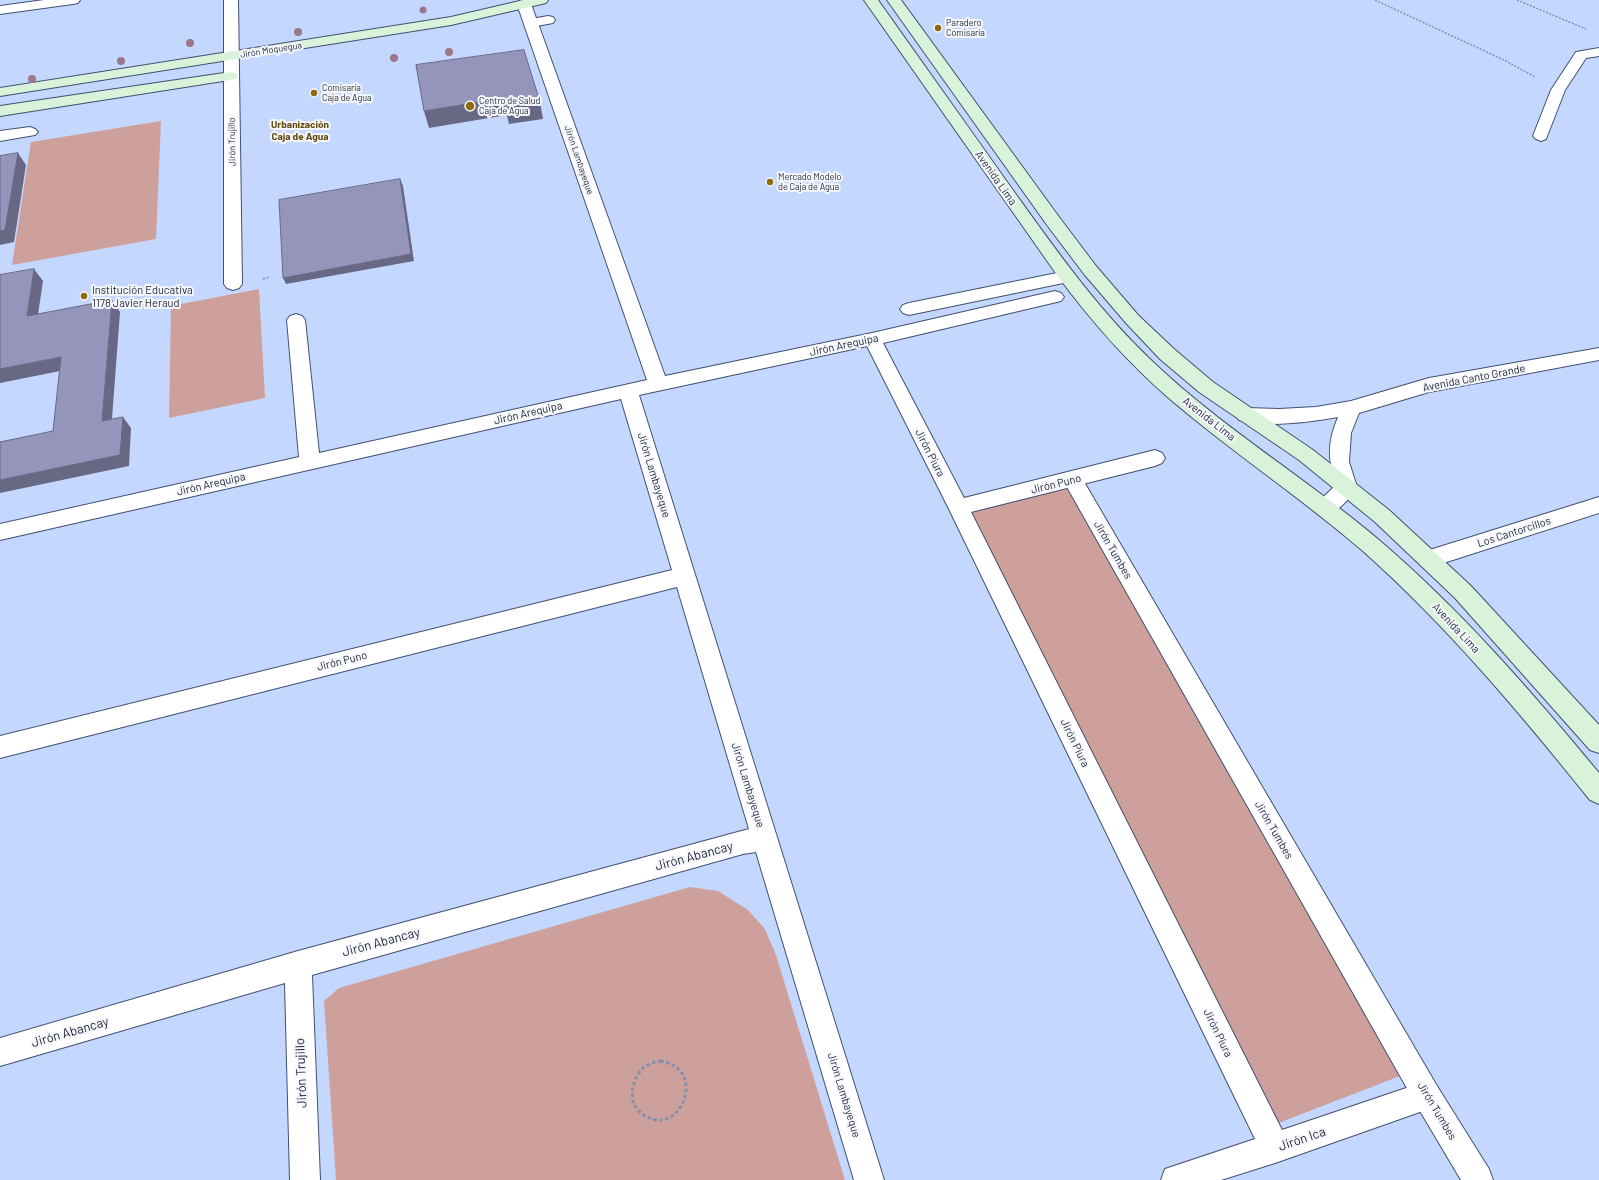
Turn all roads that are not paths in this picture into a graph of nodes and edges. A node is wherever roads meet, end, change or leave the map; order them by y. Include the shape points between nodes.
1 (72, 0) edge
2 (231, 0) edge
3 (541, 0) edge
4 (871, 0) edge
5 (894, 0) edge
6 (26, 3) edge
7 (524, 4) junction
8 (0, 10) edge
9 (548, 20) dead end
10 (531, 23) junction
11 (1599, 52) edge
12 (231, 57) junction
13 (231, 76) junction
14 (0, 92) edge
15 (0, 112) edge
16 (30, 132) dead end
17 (0, 136) edge
18 (1541, 136) dead end
19 (1067, 277) junction
20 (233, 284) dead end
21 (1056, 297) dead end
22 (909, 309) dead end
23 (296, 320) dead end
24 (872, 339) junction
25 (1599, 354) edge
26 (658, 384) junction
27 (628, 391) junction
28 (1351, 408) junction
29 (1246, 414) junction
30 (1154, 458) dead end
31 (310, 463) junction
32 (1073, 480) junction
33 (1347, 488) junction
34 (1599, 505) edge
35 (958, 507) junction
36 (1325, 508) junction
37 (0, 532) edge
38 (1428, 559) junction
39 (685, 576) junction
40 (1599, 742) edge
41 (0, 747) edge
42 (1599, 792) edge
43 (765, 839) junction
44 (298, 965) junction
45 (0, 1052) edge
46 (1427, 1096) junction
47 (1275, 1148) junction
48 (305, 1180) edge
49 (869, 1180) edge
50 (1176, 1180) edge
51 (1478, 1180) edge

1 - 6 street
2 - 12 street, Jirón Trujillo
3 - 7 main road, Jirón Moquegua
4 - 19 main road, Avenida Lima
5 - 29 main road, Avenida Lima via 1090,270 1132,319 1167,354 1206,387
6 - 8 street
7 - 10 street, Jirón Lambayeque
7 - 12 main road, Jirón Moquegua via 451,22
9 - 10 street
10 - 26 street, Jirón Lambayeque
11 - 18 street via 1580,55 1558,90
12 - 13 street, Jirón Trujillo
12 - 14 main road, Jirón Moquegua
13 - 15 main road
13 - 20 street, Jirón Trujillo
16 - 17 street
19 - 22 street
19 - 36 main road, Avenida Lima via 1117,338 1147,368 1194,408
21 - 24 street, Jirón Arequipa
23 - 31 street
24 - 26 street, Jirón Arequipa
24 - 35 street, Jirón Piura
25 - 28 street, Avenida Canto Grande via 1429,385
26 - 27 street, Jirón Arequipa
27 - 31 street, Jirón Arequipa
27 - 39 street, Jirón Lambayeque
28 - 29 street, Avenida Canto Grande via 1316,414
28 - 33 street via 1341,433 1339,462
29 - 33 main road, Avenida Lima
30 - 32 street, Jirón Puno
31 - 37 street, Jirón Arequipa
32 - 35 street, Jirón Puno
32 - 46 street, Jirón Tumbes
33 - 36 street
33 - 38 main road, Avenida Lima via 1382,516
34 - 38 street, Los Cantorcillos
35 - 47 street, Jirón Piura
36 - 42 main road, Avenida Lima via 1391,562 1447,617 1537,717
38 - 40 main road, Avenida Lima via 1463,592
39 - 41 street, Jirón Puno
39 - 43 street, Jirón Lambayeque
43 - 44 street, Jirón Abancay via 743,842
43 - 49 street, Jirón Lambayeque
44 - 45 street, Jirón Abancay
44 - 48 street, Jirón Trujillo
46 - 47 street, Jirón Ica
46 - 51 street, Jirón Tumbes
47 - 50 street, Jirón Ica

